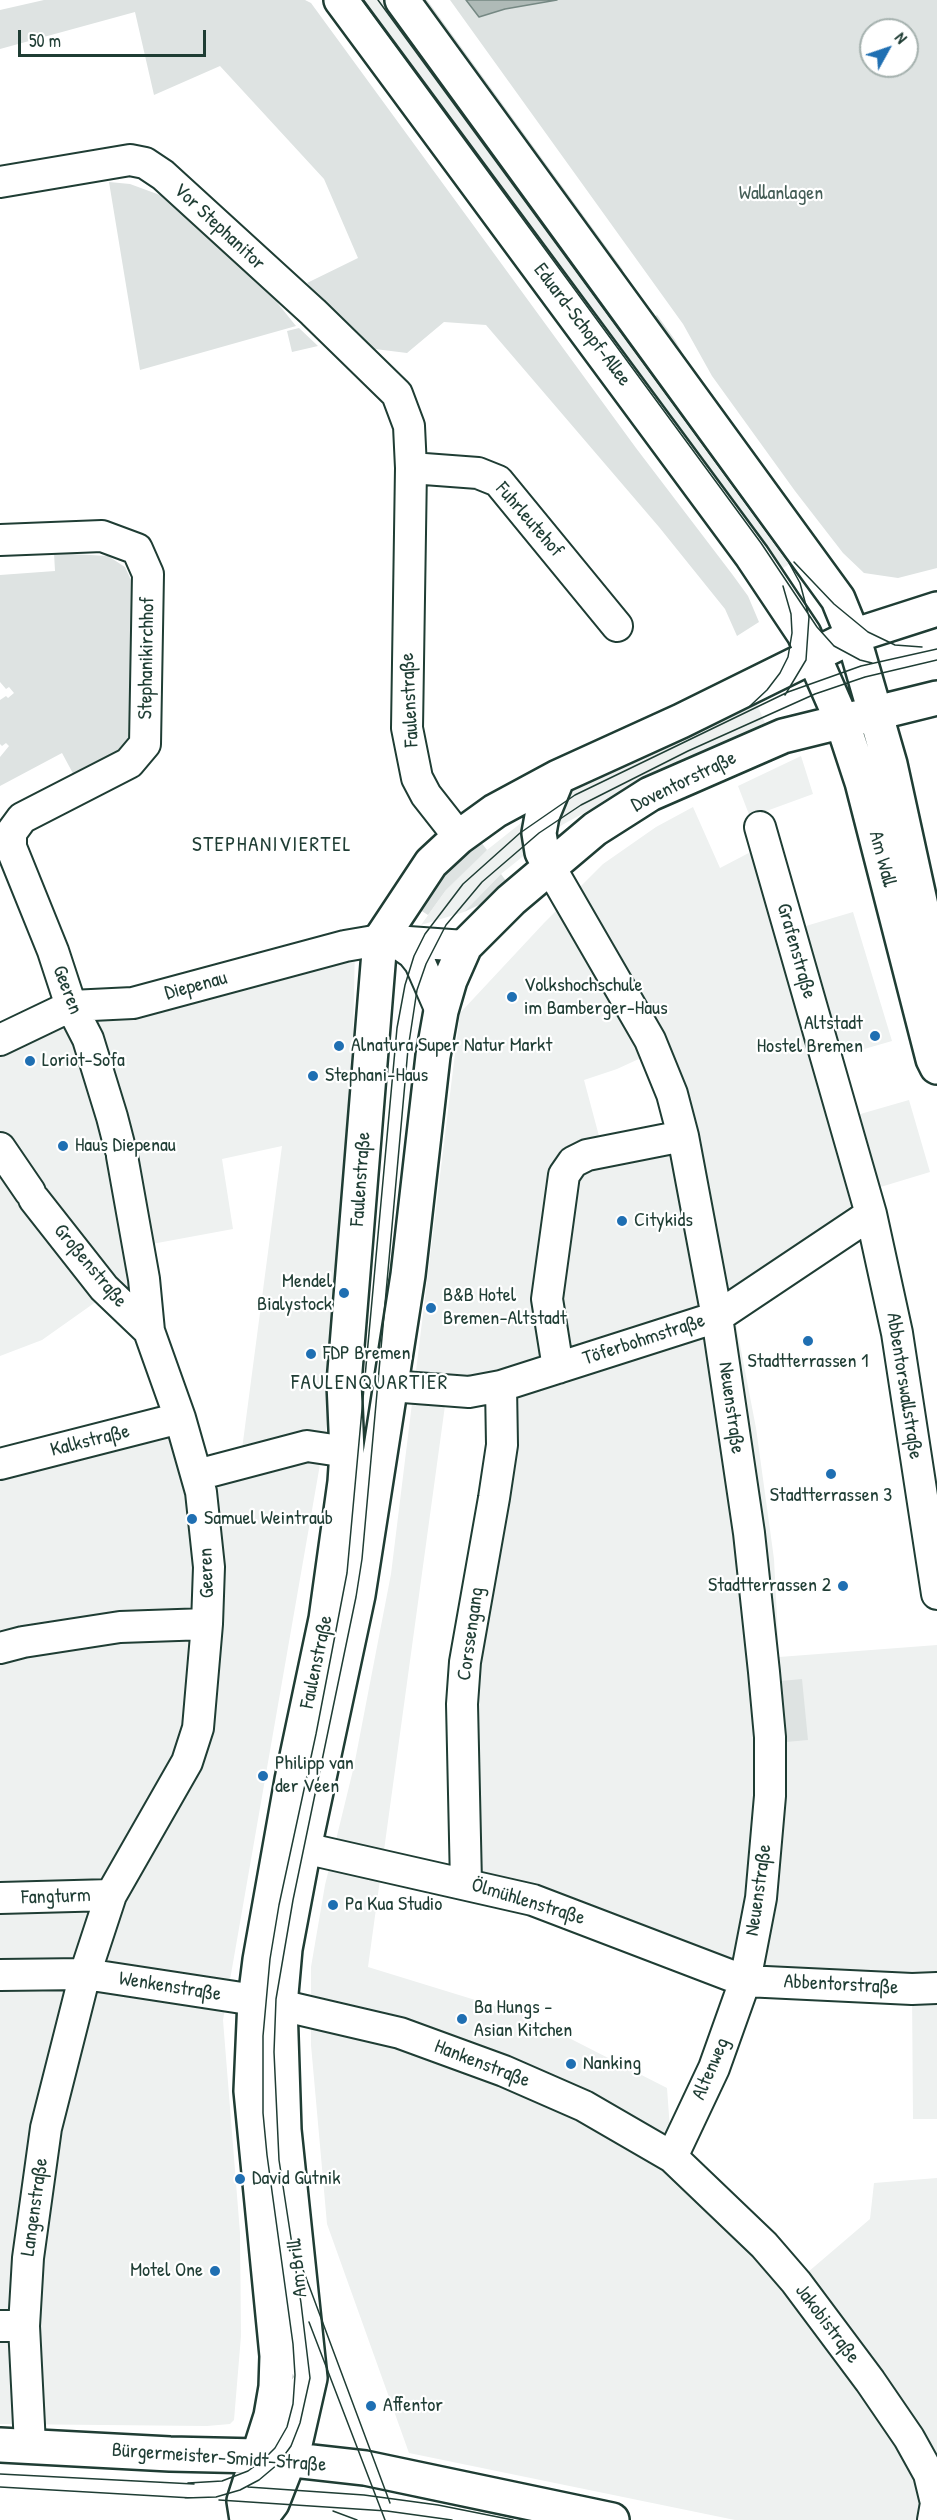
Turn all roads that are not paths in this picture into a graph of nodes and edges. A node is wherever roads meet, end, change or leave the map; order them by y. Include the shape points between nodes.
1 (341, 0) edge
2 (402, 0) edge
3 (0, 182) edge
4 (397, 394) joint
5 (411, 468) junction
6 (0, 540) edge
7 (937, 609) edge
8 (617, 626) dead end
9 (853, 636) junction
10 (815, 656) junction
11 (937, 698) edge
12 (875, 714) junction
13 (842, 721) junction
14 (558, 777) junction
15 (760, 827) dead end
16 (11, 833) joint
17 (459, 837) junction
18 (550, 867) junction
19 (388, 941) junction
20 (465, 946) junction
21 (937, 993) edge
22 (71, 1006) junction
23 (441, 1011) junction
24 (0, 1040) edge
25 (937, 1067) edge
26 (683, 1136) junction
27 (0, 1148) edge
28 (871, 1214) junction
29 (717, 1317) junction
30 (149, 1331) junction
31 (558, 1368) junction
32 (390, 1386) junction
33 (501, 1386) junction
34 (180, 1418) junction
35 (347, 1452) junction
36 (0, 1464) edge
37 (197, 1475) junction
38 (937, 1594) edge
39 (207, 1624) junction
40 (0, 1648) edge
41 (304, 1848) junction
42 (466, 1883) junction
43 (111, 1895) junction
44 (0, 1898) edge
45 (85, 1974) junction
46 (0, 1975) edge
47 (745, 1981) junction
48 (937, 1988) edge
49 (268, 2003) junction
50 (672, 2157) junction
51 (12, 2326) edge
52 (15, 2445) edge
53 (274, 2458) junction
54 (247, 2520) edge
55 (259, 2520) edge
56 (612, 2520) edge
57 (933, 2520) edge

1 - 10 main road, Eduard-Schopf-Allee via 752,556 790,610
2 - 9 main road via 806,553 838,599
3 - 4 street, Vor Stephanitor via 130,160 145,163 313,312
4 - 5 street, Faulenstraße via 409,426
5 - 8 street, Fuhrleutehof via 478,473 498,481
5 - 17 street, Faulenstraße via 407,728 417,778
6 - 16 street, Stephanikirchhof via 102,536 137,549 148,574 145,744 129,763 22,818
7 - 9 main road
9 - 10 main road
9 - 12 main road, Am Wall
10 - 13 main road, Am Wall
10 - 14 main road
11 - 12 main road, Doventorstraße
12 - 13 main road, Doventorstraße
12 - 21 main road, Am Wall via 915,874
13 - 18 main road, Doventorstraße via 783,736 650,794 595,829
13 - 25 main road, Am Wall via 862,782
14 - 17 main road via 495,811
14 - 18 main road via 539,833
15 - 28 street, Grafenstraße
16 - 22 street, Geeren via 11,847
17 - 19 main road, Faulenstraße via 431,863
18 - 20 main road, Doventorstraße
18 - 26 street, Neuenstraße via 650,1040 672,1094
19 - 20 street, Diepenau
19 - 22 street, Diepenau via 323,952 133,1003
19 - 23 street via 412,953 420,963
19 - 35 main road, Faulenstraße via 344,1383
20 - 23 main road, Faulenstraße
22 - 24 street, Diepenau
22 - 30 street, Geeren via 87,1040 121,1152 144,1279
23 - 32 main road, Faulenstraße
26 - 29 street, Neuenstraße
26 - 31 street via 587,1155 573,1162 564,1175 548,1299
27 - 30 street, Großenstraße via 104,1288
28 - 29 street, Töferbohmstraße
28 - 38 street, Abbentorswallstraße via 897,1333
29 - 31 street, Töferbohmstraße
29 - 47 street, Neuenstraße via 749,1533 770,1737 770,1796 761,1898
30 - 34 street, Geeren
31 - 33 street, Töferbohmstraße
32 - 33 street, Töferbohmstraße via 469,1392
32 - 41 main road, Faulenstraße via 358,1595
33 - 42 street, Corssengang via 500,1456 465,1662 462,1704
34 - 36 street, Kalkstraße
34 - 37 street, Geeren
35 - 37 street via 307,1446
35 - 49 main road, Faulenstraße via 326,1619 260,1960
37 - 39 street, Geeren via 209,1567
39 - 40 street via 120,1627
39 - 43 street, Geeren via 198,1728 187,1762
41 - 42 street, Ölmühlenstraße
41 - 49 main road, Faulenstraße via 285,1949
42 - 47 street, Ölmühlenstraße via 533,1900
43 - 44 street, Fangturm
43 - 45 street, Geeren
45 - 46 street
45 - 49 street, Wenkenstraße
45 - 51 street, Langenstraße via 46,2128 28,2258
47 - 48 street, Abbentorstraße
47 - 50 street, Altenweg via 714,2068
49 - 50 street, Hankenstraße via 400,2033 504,2071 585,2106
49 - 53 main road, Am Brill via 251,2091 277,2356 271,2416
50 - 57 street, Jakobistraße via 764,2245 870,2381 929,2474 936,2503
51 - 52 street, Langenstraße
52 - 53 main road, Bürgermeister-Smidt-Straße
53 - 54 main road, Am Brill via 244,2501
53 - 55 main road, Am Brill via 272,2502
53 - 56 main road, Bürgermeister-Smidt-Straße via 371,2469

